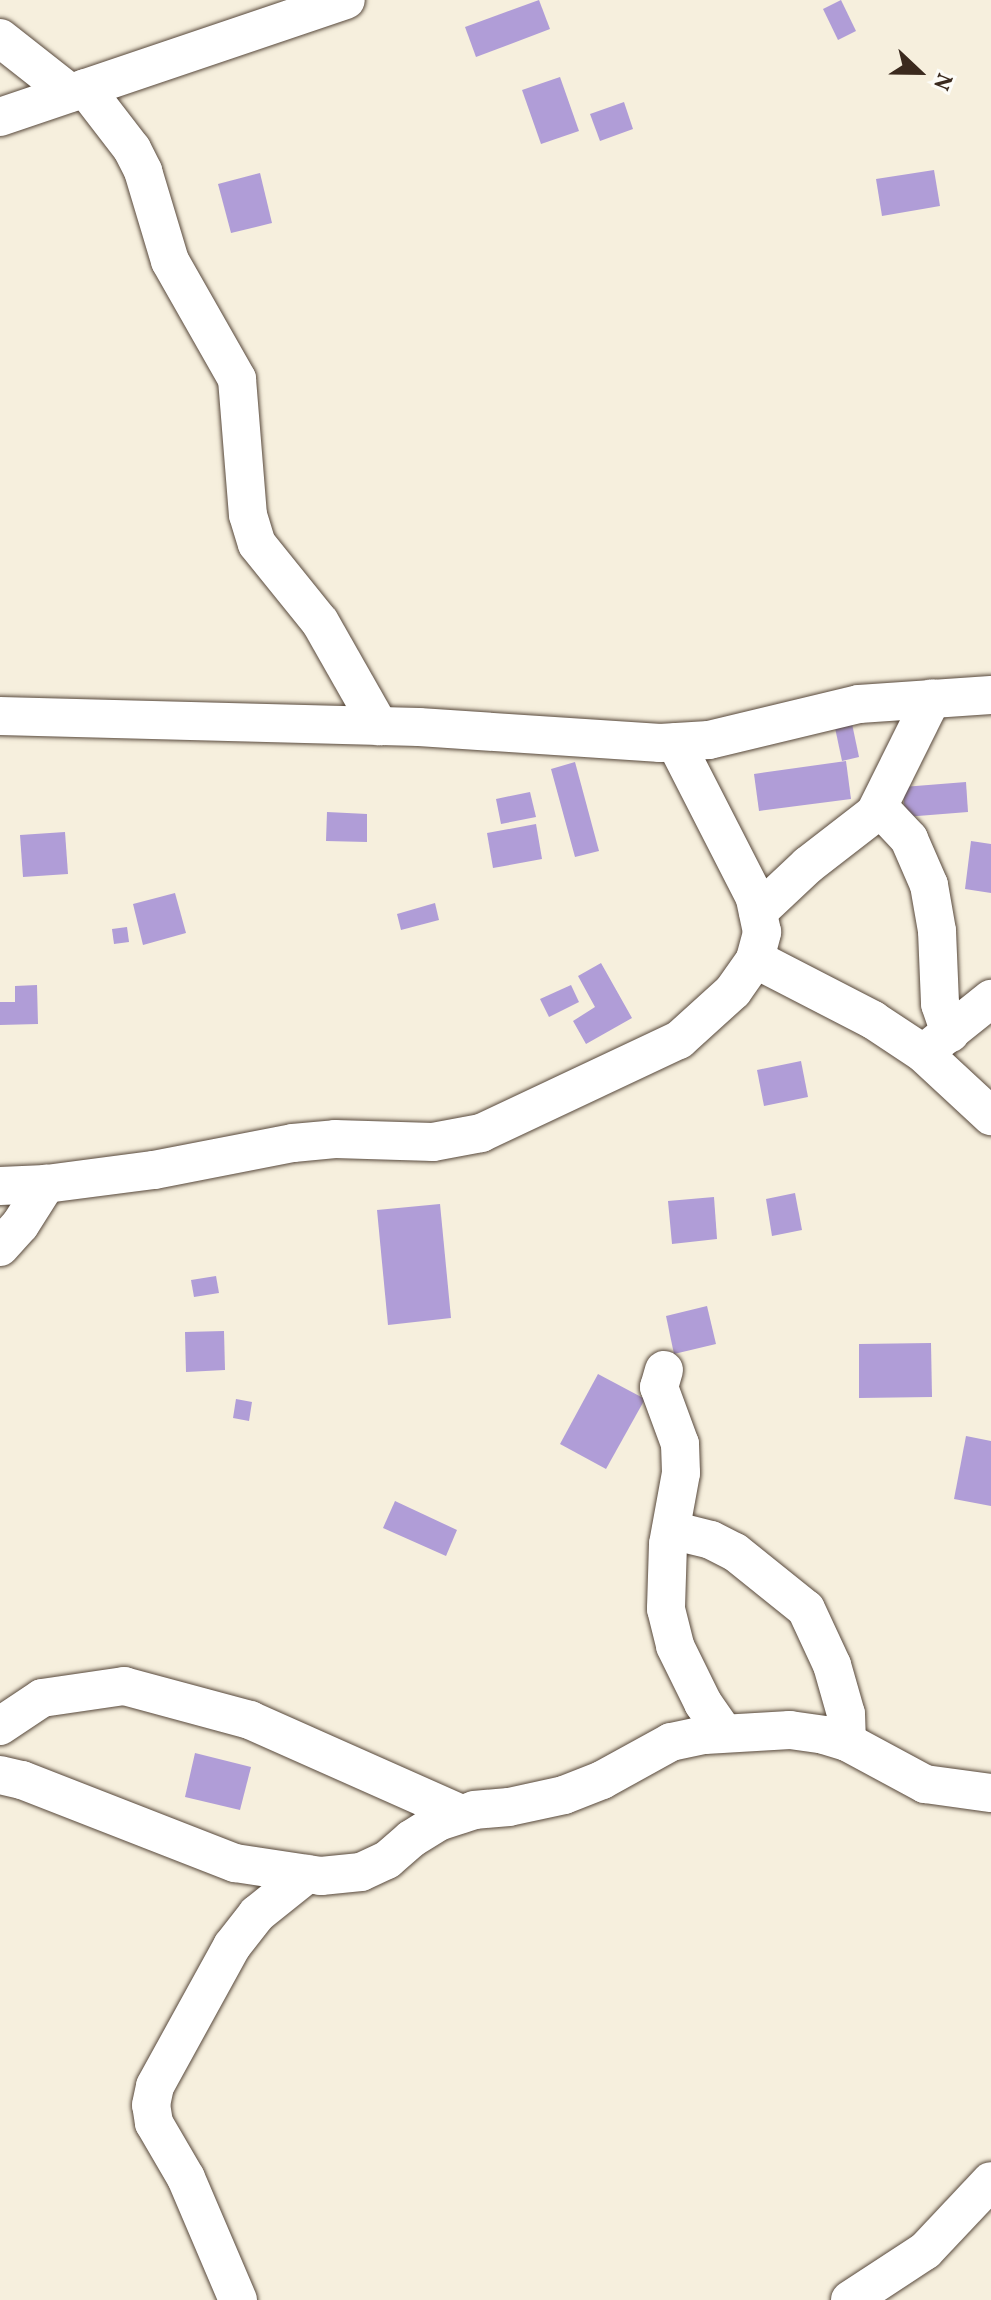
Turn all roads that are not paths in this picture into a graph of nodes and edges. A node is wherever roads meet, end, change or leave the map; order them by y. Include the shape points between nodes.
1 (337, 2) edge
2 (0, 38) edge
3 (77, 91) junction
4 (0, 117) edge
5 (991, 695) edge
6 (932, 698) junction
7 (0, 716) edge
8 (379, 726) junction
9 (675, 742) junction
10 (879, 807) junction
11 (758, 912) junction
12 (755, 959) junction
13 (991, 999) edge
14 (936, 1043) junction
15 (991, 1116) edge
16 (46, 1184) junction
17 (0, 1186) edge
18 (0, 1247) edge
19 (664, 1370) dead end
20 (671, 1530) junction
21 (0, 1726) edge
22 (724, 1733) junction
23 (847, 1742) junction
24 (0, 1775) edge
25 (991, 1793) edge
26 (461, 1814) junction
27 (307, 1874) junction
28 (991, 2181) edge
29 (238, 2300) edge
30 (850, 2300) edge

1 - 3 street
2 - 3 street
3 - 4 street
3 - 8 street via 132,149 170,261 237,379 248,515 257,544 320,622
5 - 6 street
6 - 9 street via 859,704 709,740
6 - 10 street
7 - 8 street
8 - 9 street
9 - 11 street
10 - 11 street
10 - 14 street via 909,839 929,885 937,931
11 - 12 street via 762,932
12 - 14 street via 873,1020
12 - 16 street via 733,991 679,1040 481,1133 433,1142 293,1143
13 - 14 street
14 - 15 street
16 - 17 street
16 - 18 street
19 - 20 street via 659,1387 680,1444 681,1473
20 - 22 street via 666,1609 675,1646
20 - 23 street via 735,1552 806,1609 832,1665 846,1714
21 - 26 street via 42,1698 124,1686 250,1720
22 - 23 street via 790,1730
22 - 26 street via 671,1742 564,1795
23 - 25 street via 925,1784
24 - 27 street via 235,1863
26 - 27 street via 438,1822 387,1860 361,1872
27 - 29 street via 257,1914 232,1946 155,2086 151,2105 154,2123 186,2178
28 - 30 street via 925,2251

